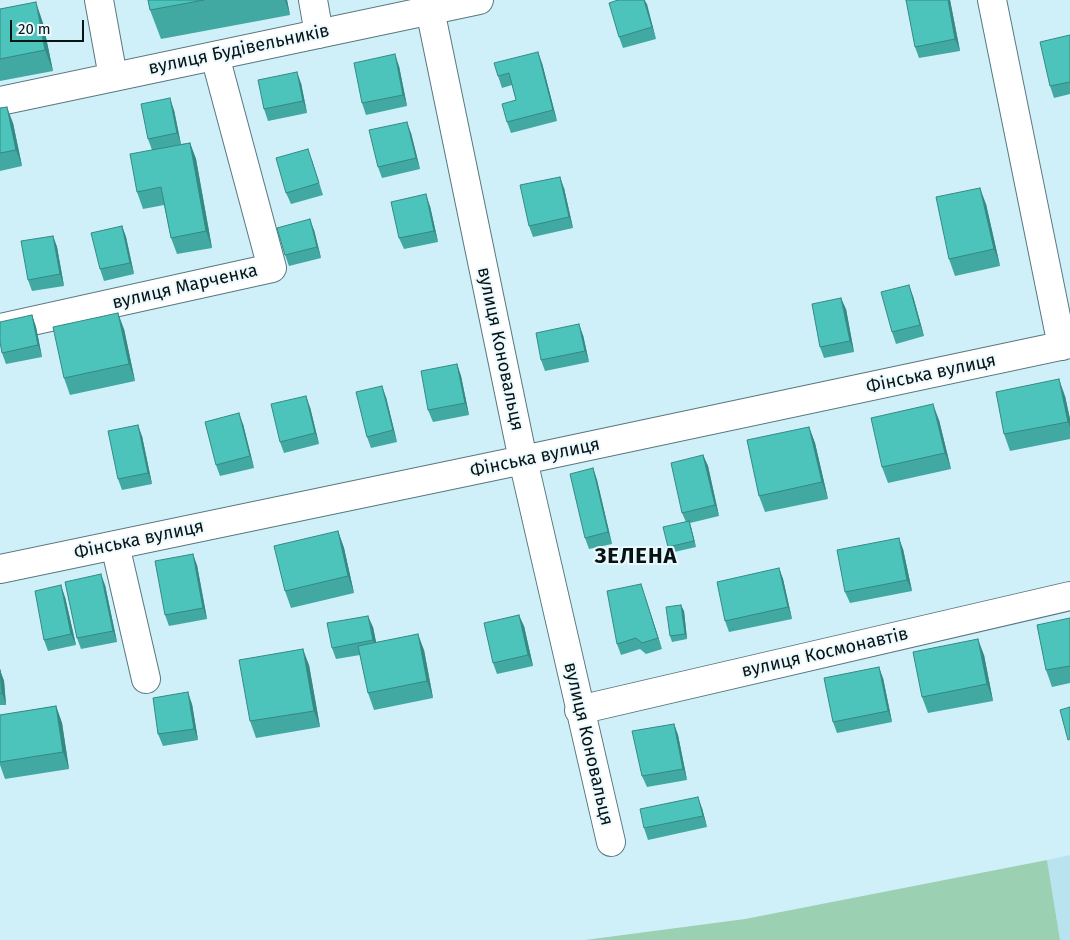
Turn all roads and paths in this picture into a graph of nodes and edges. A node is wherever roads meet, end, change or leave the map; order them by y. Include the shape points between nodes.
1 (99, 0) edge
2 (313, 0) edge
3 (479, 0) edge
4 (992, 0) edge
5 (429, 5) edge
6 (319, 34) junction
7 (215, 56) junction
8 (113, 77) junction
9 (0, 101) edge
10 (0, 328) edge
11 (1066, 345) edge
12 (523, 460) junction
13 (115, 545) junction
14 (0, 569) edge
15 (1070, 596) edge
16 (146, 679) dead end
17 (579, 710) junction
18 (611, 842) dead end

1 - 8 street
2 - 6 street
3 - 5 street, вулиця Будівельників
4 - 11 street
5 - 6 street, вулиця Будівельників
5 - 12 street, вулиця Коновальця
6 - 7 street, вулиця Будівельників
7 - 8 street, вулиця Будівельників
7 - 10 street, вулиця Марченка via 272,268
8 - 9 street, вулиця Будівельників
11 - 12 street, Фінська вулиця
12 - 13 street, Фінська вулиця
12 - 17 street, вулиця Коновальця
13 - 14 street, Фінська вулиця
13 - 16 street
15 - 17 street, вулиця Космонавтів
17 - 18 street, вулиця Коновальця

